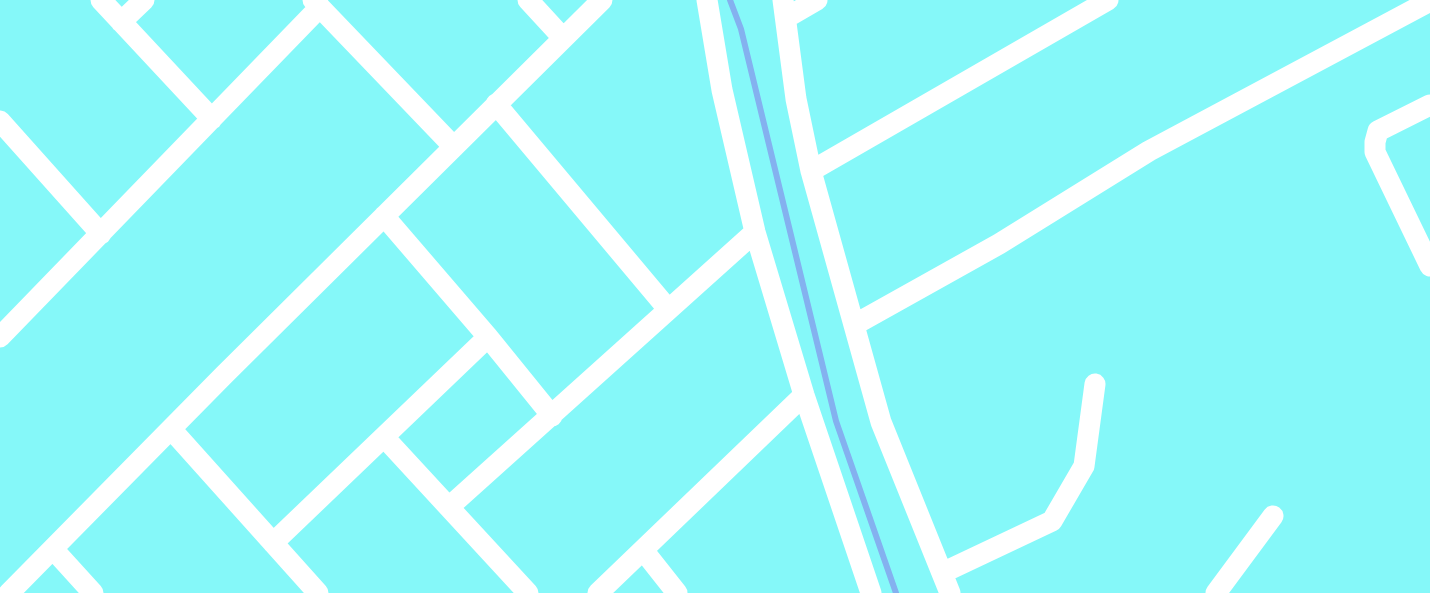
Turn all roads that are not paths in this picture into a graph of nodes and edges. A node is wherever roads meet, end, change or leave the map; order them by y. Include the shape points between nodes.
1 (101, 0) edge
2 (144, 0) edge
3 (528, 0) edge
4 (602, 0) edge
5 (707, 0) edge
6 (817, 0) edge
7 (1108, 0) edge
8 (1430, 1) edge
9 (316, 3) edge
10 (785, 9) edge
11 (121, 22) junction
12 (564, 38) junction
13 (496, 104) junction
14 (1430, 105) edge
15 (212, 118) junction
16 (0, 121) edge
17 (454, 147) junction
18 (811, 172) junction
19 (384, 216) junction
20 (755, 232) junction
21 (101, 234) junction
22 (1430, 266) edge
23 (668, 309) junction
24 (854, 325) junction
25 (0, 337) edge
26 (488, 337) junction
27 (1095, 384) dead end
28 (804, 395) junction
29 (552, 416) junction
30 (171, 429) junction
31 (384, 437) junction
32 (449, 507) junction
33 (1273, 516) dead end
34 (273, 543) junction
35 (53, 549) junction
36 (643, 550) junction
37 (942, 573) junction
38 (9, 593) edge
39 (93, 593) edge
40 (318, 593) edge
41 (528, 593) edge
42 (598, 593) edge
43 (677, 593) edge
44 (871, 593) edge
45 (950, 593) edge
46 (1216, 593) edge

1 - 11 street
2 - 11 street
3 - 12 street
4 - 12 street
5 - 20 street via 722,90
6 - 10 street
7 - 18 street
8 - 24 street via 1149,151 999,244
9 - 15 street
9 - 17 street
10 - 18 street
11 - 15 street
12 - 13 street
13 - 17 street
13 - 23 street
14 - 22 street via 1378,131 1374,142
15 - 21 street
16 - 21 street
17 - 19 street
18 - 24 street
19 - 26 street
19 - 30 street
20 - 23 street
20 - 28 street
21 - 25 street
23 - 29 street
24 - 37 street via 881,422
26 - 29 street
26 - 31 street
27 - 37 street via 1084,466 1052,521
28 - 36 street
28 - 44 street
29 - 32 street
30 - 34 street
30 - 35 street
31 - 32 street
31 - 34 street
32 - 41 street
33 - 46 street
34 - 40 street
35 - 38 street
35 - 39 street
36 - 42 street
36 - 43 street
37 - 45 street

